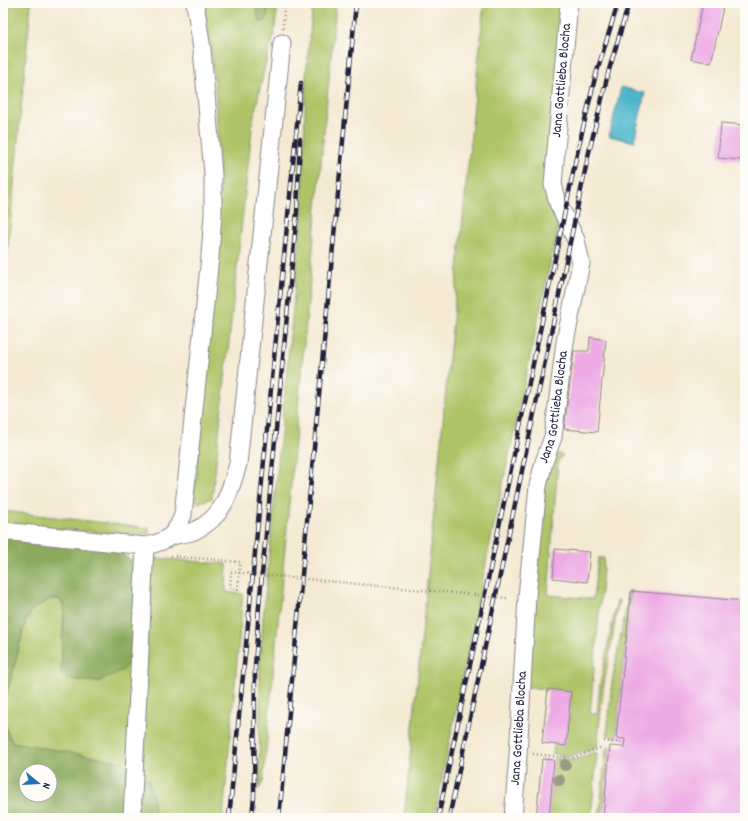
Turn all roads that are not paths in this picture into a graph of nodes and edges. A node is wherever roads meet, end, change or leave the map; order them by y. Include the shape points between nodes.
1 (195, 3) edge
2 (569, 3) edge
3 (282, 43) road end
4 (3, 531) edge
5 (172, 536) junction
6 (144, 550) junction
7 (132, 818) edge
8 (513, 818) edge

1 - 5 street via 202,49 213,174 213,214 185,502 179,527
2 - 8 street, Jana Gottlieba Blocha via 553,184 558,202 576,240 581,263 565,342 553,437 538,486
3 - 5 street via 238,464 230,493 221,509 207,524 194,531
4 - 6 street
5 - 6 street
6 - 7 street

